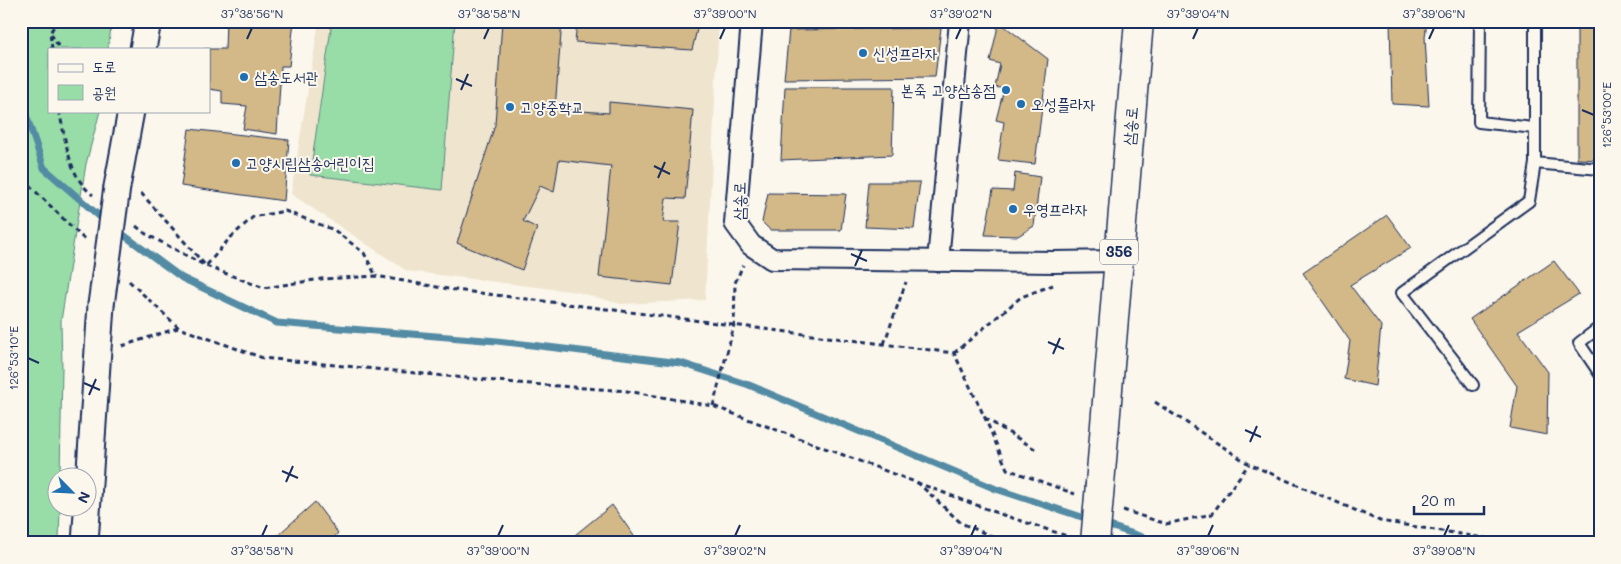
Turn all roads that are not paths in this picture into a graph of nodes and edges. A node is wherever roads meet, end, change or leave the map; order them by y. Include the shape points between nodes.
1 (148, 21) edge
2 (752, 21) edge
3 (960, 21) edge
4 (1139, 21) edge
5 (1480, 21) edge
6 (1535, 21) edge
7 (143, 48) edge
8 (131, 112) edge
9 (1534, 128) junction
10 (1535, 163) junction
11 (1600, 169) edge
12 (1119, 260) junction
13 (938, 261) junction
14 (1600, 327) edge
15 (1600, 374) edge
16 (1473, 385) dead end
17 (1086, 541) edge
18 (86, 543) edge

1 - 7 street
2 - 13 street, 삼송로 via 735,223 751,245 772,259
3 - 13 street
4 - 12 main road, 삼송로 / 356
5 - 9 lane via 1480,122
6 - 9 lane
8 - 18 street, bridge via 129,190 101,305
9 - 10 lane
10 - 11 lane
10 - 16 lane via 1529,201 1402,293
12 - 13 street, 삼송로
12 - 17 main road, 삼송로 / 356, bridge
14 - 15 lane via 1579,343

